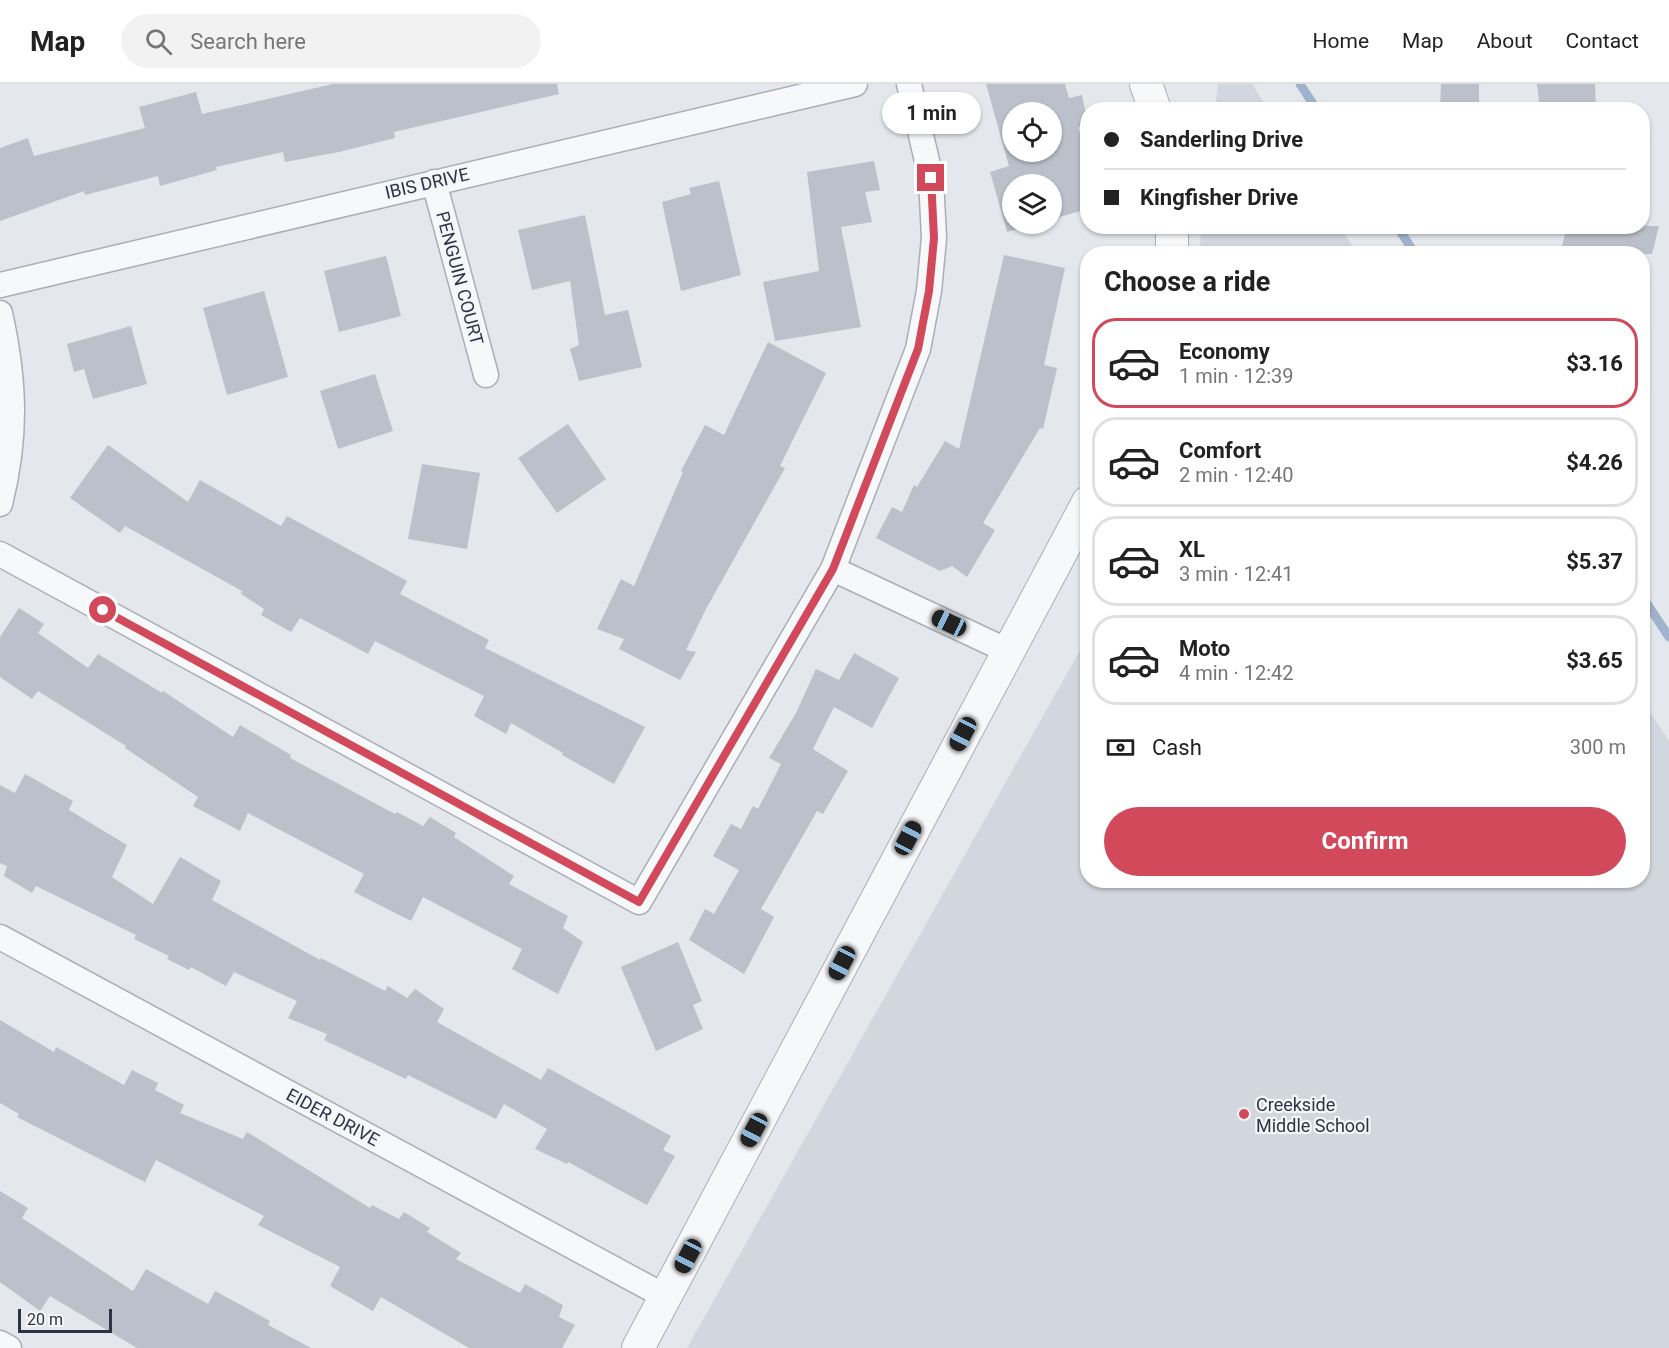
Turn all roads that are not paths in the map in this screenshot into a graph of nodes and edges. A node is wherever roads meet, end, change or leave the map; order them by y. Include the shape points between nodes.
1 (855, 84) edge
2 (909, 84) edge
3 (1146, 84) edge
4 (1152, 102) edge
5 (434, 182) junction
6 (0, 285) edge
7 (0, 313) edge
8 (486, 375) dead end
9 (0, 504) edge
10 (1080, 517) edge
11 (0, 554) edge
12 (833, 569) junction
13 (1008, 651) junction
14 (0, 937) edge
15 (666, 1297) junction
16 (0, 1343) edge
17 (9, 1348) edge
18 (638, 1348) edge

1 - 5 street, IBIS DRIVE
2 - 12 street via 931,178 934,238 929,291 918,349
3 - 4 street
5 - 6 street, IBIS DRIVE
5 - 8 street, PENGUIN COURT
7 - 9 street via 11,362 13,422 8,474
10 - 13 street
11 - 12 street via 639,902
12 - 13 street
13 - 15 street
14 - 15 street, EIDER DRIVE
15 - 18 street
16 - 17 street

